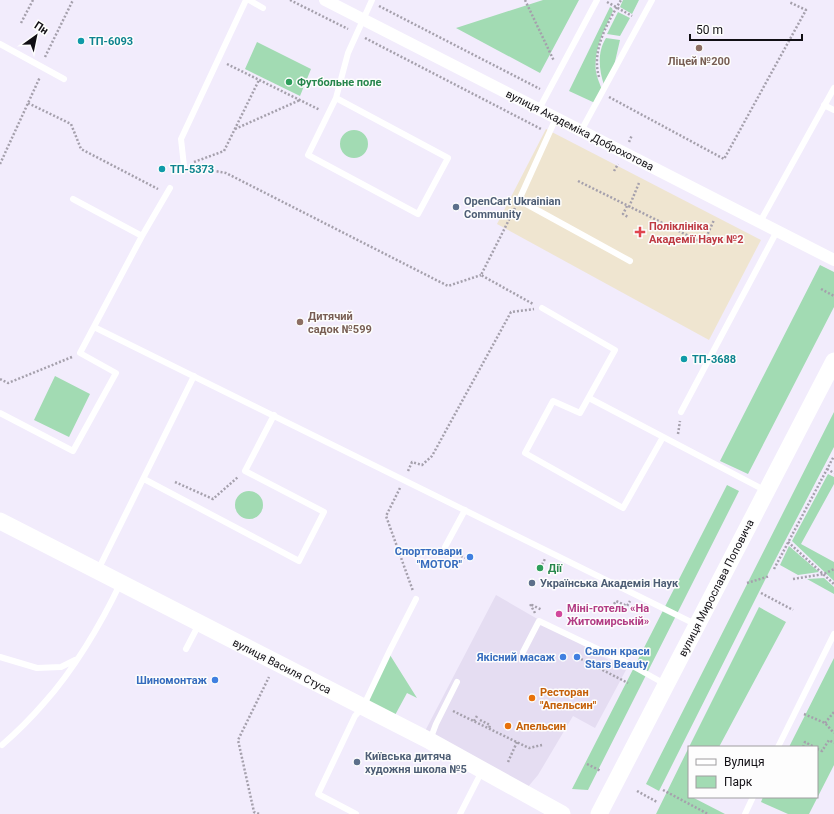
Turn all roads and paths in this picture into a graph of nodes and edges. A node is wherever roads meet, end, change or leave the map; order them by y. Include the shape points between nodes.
1 (33, 0) edge
2 (73, 0) edge
3 (246, 0) edge
4 (249, 0) edge
5 (290, 0) edge
6 (325, 0) edge
7 (525, 0) edge
8 (597, 0) edge
9 (603, 0) edge
10 (621, 0) edge
11 (652, 0) edge
12 (372, 1) edge
13 (789, 2) dead end
14 (617, 7) junction
15 (263, 8) dead end
16 (363, 20) junction
17 (641, 20) junction
18 (22, 23) dead end
19 (357, 34) junction
20 (0, 44) edge
21 (218, 60) junction
22 (45, 68) junction
23 (559, 70) junction
24 (64, 78) dead end
25 (259, 80) junction
26 (834, 88) edge
27 (603, 91) junction
28 (548, 92) junction
29 (336, 98) junction
30 (300, 100) junction
31 (28, 103) junction
32 (824, 105) junction
33 (539, 109) junction
34 (834, 110) edge
35 (328, 114) junction
36 (556, 118) junction
37 (235, 129) junction
38 (582, 131) junction
39 (549, 133) junction
40 (0, 164) edge
41 (184, 166) junction
42 (578, 181) dead end
43 (639, 183) dead end
44 (169, 191) joint
45 (73, 199) dead end
46 (519, 200) junction
47 (628, 206) junction
48 (628, 217) dead end
49 (714, 220) dead end
50 (760, 222) junction
51 (777, 231) junction
52 (142, 236) junction
53 (834, 260) edge
54 (630, 261) dead end
55 (481, 275) junction
56 (821, 289) dead end
57 (834, 296) edge
58 (542, 308) junction
59 (94, 327) junction
60 (80, 353) junction
61 (832, 372) edge
62 (194, 376) junction
63 (0, 379) edge
64 (589, 398) junction
65 (681, 412) joint
66 (0, 413) edge
67 (274, 415) junction
68 (663, 437) junction
69 (677, 445) junction
70 (834, 456) edge
71 (827, 469) junction
72 (245, 471) junction
73 (408, 472) dead end
74 (834, 473) edge
75 (144, 479) junction
76 (404, 480) junction
77 (158, 485) junction
78 (767, 491) junction
79 (465, 510) junction
80 (0, 520) edge
81 (788, 542) junction
82 (445, 547) dead end
83 (774, 568) dead end
84 (834, 569) edge
85 (98, 571) junction
86 (824, 574) junction
87 (770, 576) dead end
88 (793, 579) dead end
89 (120, 583) junction
90 (747, 583) dead end
91 (834, 584) edge
92 (760, 593) dead end
93 (416, 599) joint
94 (793, 610) dead end
95 (92, 620) dead end
96 (99, 623) junction
97 (199, 624) junction
98 (697, 625) junction
99 (834, 634) edge
100 (186, 649) dead end
101 (523, 652) dead end
102 (0, 657) edge
103 (76, 659) junction
104 (581, 659) dead end
105 (277, 663) junction
106 (457, 682) dead end
107 (628, 683) dead end
108 (666, 685) junction
109 (363, 707) junction
110 (834, 712) edge
111 (456, 713) dead end
112 (477, 716) dead end
113 (480, 720) dead end
114 (815, 720) dead end
115 (474, 721) junction
116 (825, 724) junction
117 (489, 729) junction
118 (834, 732) edge
119 (430, 742) junction
120 (517, 742) junction
121 (834, 743) edge
122 (2, 745) dead end
123 (542, 745) dead end
124 (778, 746) edge
125 (803, 746) edge
126 (812, 746) edge
127 (818, 749) edge
128 (508, 762) dead end
129 (588, 764) dead end
130 (483, 770) junction
131 (601, 771) dead end
132 (663, 790) dead end
133 (637, 791) dead end
134 (753, 798) edge
135 (657, 802) dead end
136 (260, 814) edge
137 (356, 814) edge
138 (460, 814) edge
139 (562, 814) edge
140 (599, 814) edge
141 (708, 814) edge
142 (745, 814) edge

1 - 18 path
2 - 22 path via 46,55
3 - 21 lane
4 - 15 lane
5 - 19 path
6 - 16 street, вулиця Академіка Доброхотова
7 - 23 path
8 - 23 lane
9 - 14 path
10 - 14 path
11 - 17 lane
12 - 16 lane
12 - 28 path
13 - 27 path via 806,10 724,158
14 - 17 path
14 - 27 path via 602,37 599,50 598,71
16 - 19 lane
16 - 33 street, вулиця Академіка Доброхотова
17 - 27 lane
19 - 29 lane via 346,52
19 - 39 path
20 - 22 lane
21 - 25 path
21 - 41 lane via 181,138
22 - 24 lane
22 - 31 path
23 - 28 lane
25 - 30 path
25 - 37 path
26 - 32 lane
27 - 38 lane
28 - 33 lane
29 - 35 lane
29 - 35 lane via 448,158 418,214 308,155
30 - 35 path
30 - 37 path
31 - 40 path
31 - 44 path via 71,124 81,148
32 - 34 lane
32 - 50 lane
33 - 36 street, вулиця Академіка Доброхотова
36 - 38 street, вулиця Академіка Доброхотова
36 - 39 lane
37 - 41 path via 224,151
38 - 50 street, вулиця Академіка Доброхотова
39 - 46 lane
41 - 55 path via 226,173 448,286
42 - 47 path
43 - 47 path
44 - 52 lane
45 - 52 lane
46 - 54 lane
46 - 55 path
47 - 48 path via 623,214
47 - 49 path via 699,241 705,240
50 - 51 street, вулиця Академіка Доброхотова
51 - 53 street, вулиця Академіка Доброхотова
51 - 65 lane
52 - 59 lane
55 - 58 path
56 - 57 path
58 - 64 lane via 615,350
58 - 73 path via 511,312 432,456 422,465 412,462
59 - 60 lane
59 - 62 lane
60 - 63 path via 8,383
60 - 66 lane via 116,372 73,451
61 - 78 street, вулиця Мирослава Поповича
62 - 67 lane
62 - 75 lane
64 - 68 lane
64 - 68 lane via 580,413 553,401 525,453 623,508
65 - 69 path
67 - 72 lane
67 - 76 lane
68 - 69 lane
69 - 78 lane
70 - 71 path
71 - 74 path
71 - 81 path
72 - 77 path via 213,499 171,480
72 - 77 lane via 324,512 299,561
75 - 77 lane
75 - 85 lane
76 - 79 lane
76 - 93 path via 386,516
78 - 98 street, вулиця Мирослава Поповича
79 - 82 lane
79 - 98 lane
80 - 85 street, вулиця Василя Стуса
81 - 83 path
81 - 86 path
84 - 86 path
85 - 89 street, вулиця Василя Стуса
86 - 88 path
86 - 91 path
87 - 90 path
89 - 96 lane
89 - 97 street, вулиця Василя Стуса
92 - 94 path
93 - 109 lane
95 - 96 lane
96 - 103 lane
97 - 100 lane
97 - 105 street, вулиця Василя Стуса
98 - 108 street, вулиця Мирослава Поповича
99 - 124 lane
101 - 108 lane via 540,621
102 - 103 lane via 37,668 61,667
103 - 122 lane via 44,703
104 - 107 path
105 - 109 street, вулиця Василя Стуса
105 - 136 path via 238,740 254,812
106 - 119 lane
108 - 140 street, вулиця Мирослава Поповича
109 - 119 street, вулиця Василя Стуса
109 - 137 lane via 355,716 318,794
110 - 116 path
111 - 115 path
112 - 115 path
113 - 117 path via 490,725
114 - 116 path
115 - 117 path
116 - 118 path
117 - 120 path
119 - 130 street, вулиця Василя Стуса
120 - 123 path via 529,748
120 - 128 path
121 - 127 path via 829,740 822,751
125 - 126 path via 805,742
129 - 131 path
130 - 138 lane
130 - 139 street, вулиця Василя Стуса
132 - 141 path
133 - 135 path
134 - 142 lane

